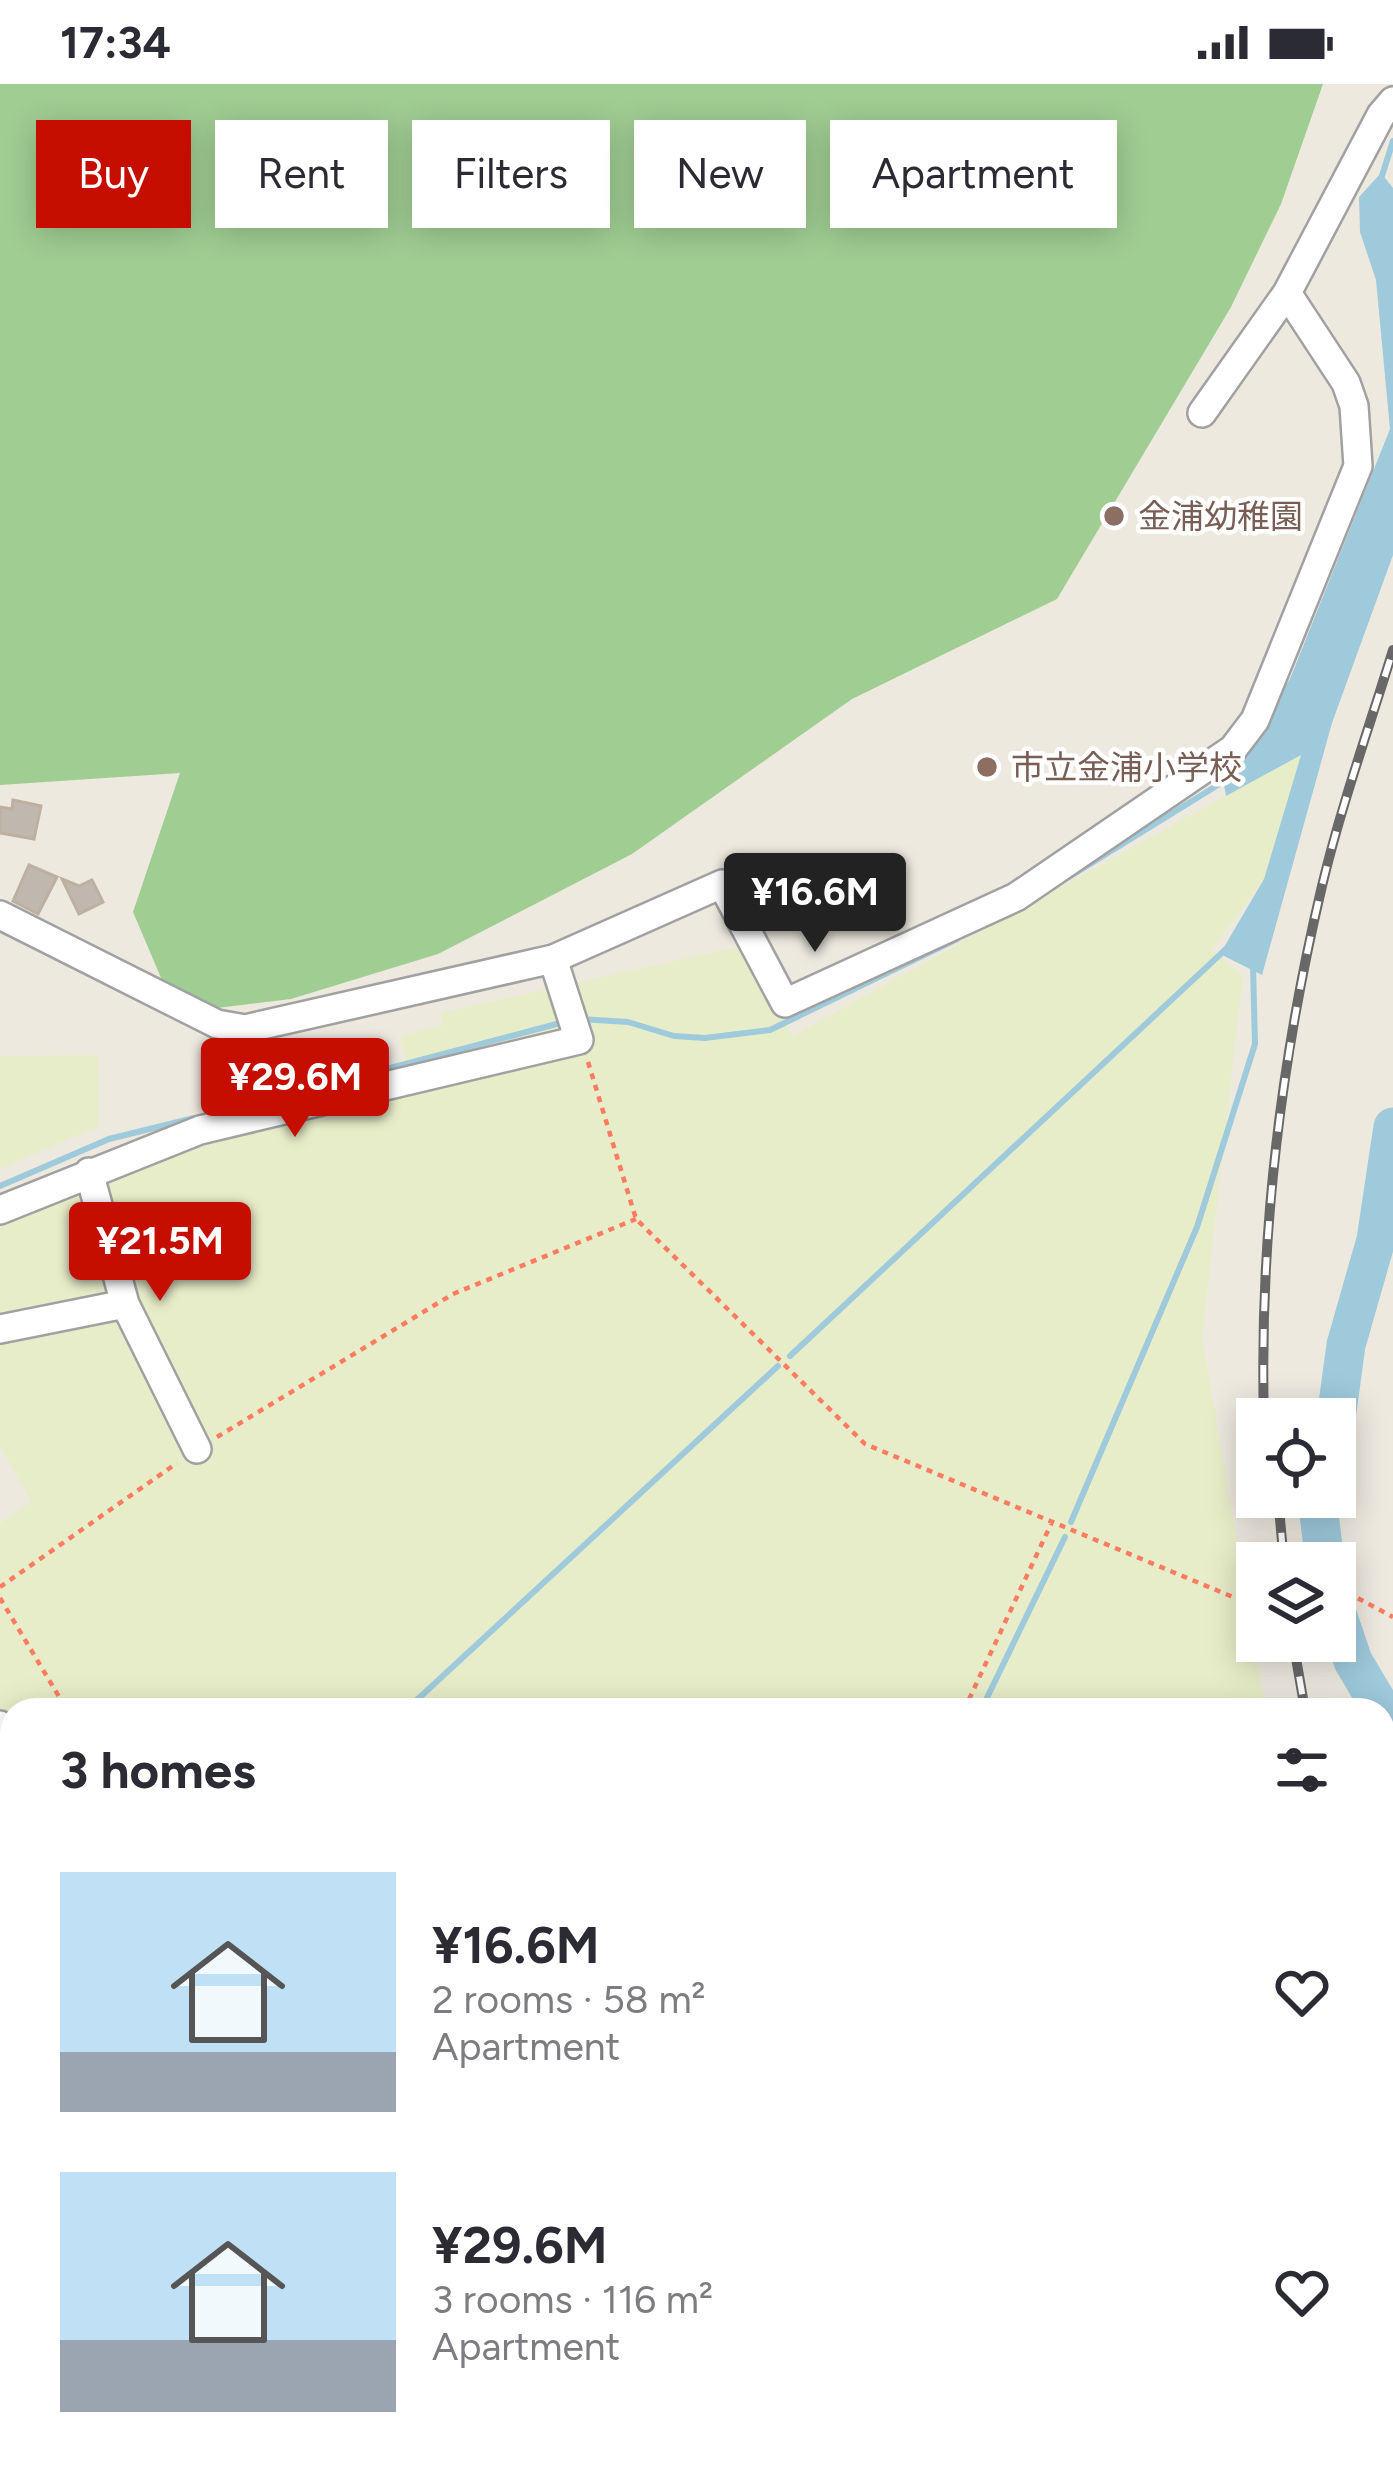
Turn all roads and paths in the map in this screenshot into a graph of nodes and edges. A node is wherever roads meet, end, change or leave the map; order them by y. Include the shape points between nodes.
1 (1393, 101) edge
2 (1287, 293) junction
3 (1202, 413) dead end
4 (0, 915) edge
5 (554, 962) junction
6 (578, 1036) junction
7 (89, 1172) junction
8 (0, 1210) edge
9 (636, 1219) junction
10 (125, 1304) junction
11 (0, 1329) edge
12 (197, 1449) junction
13 (1052, 1522) junction
14 (0, 1587) edge
15 (1356, 1597) edge
16 (0, 1598) edge
17 (1236, 1598) edge
18 (1390, 1616) edge
19 (60, 1698) edge
20 (970, 1698) edge

1 - 2 street
2 - 3 street
2 - 5 street via 1346,383 1358,466 1255,720 1233,749 1016,897 785,1004 722,884
4 - 5 street via 217,1024 245,1029
5 - 6 street
6 - 7 street via 200,1130
6 - 9 path
7 - 8 street
7 - 10 street
9 - 12 path via 453,1294
9 - 13 path via 865,1444
10 - 11 street
10 - 12 street
12 - 14 path
13 - 17 path
13 - 20 path
15 - 18 path
16 - 19 path

